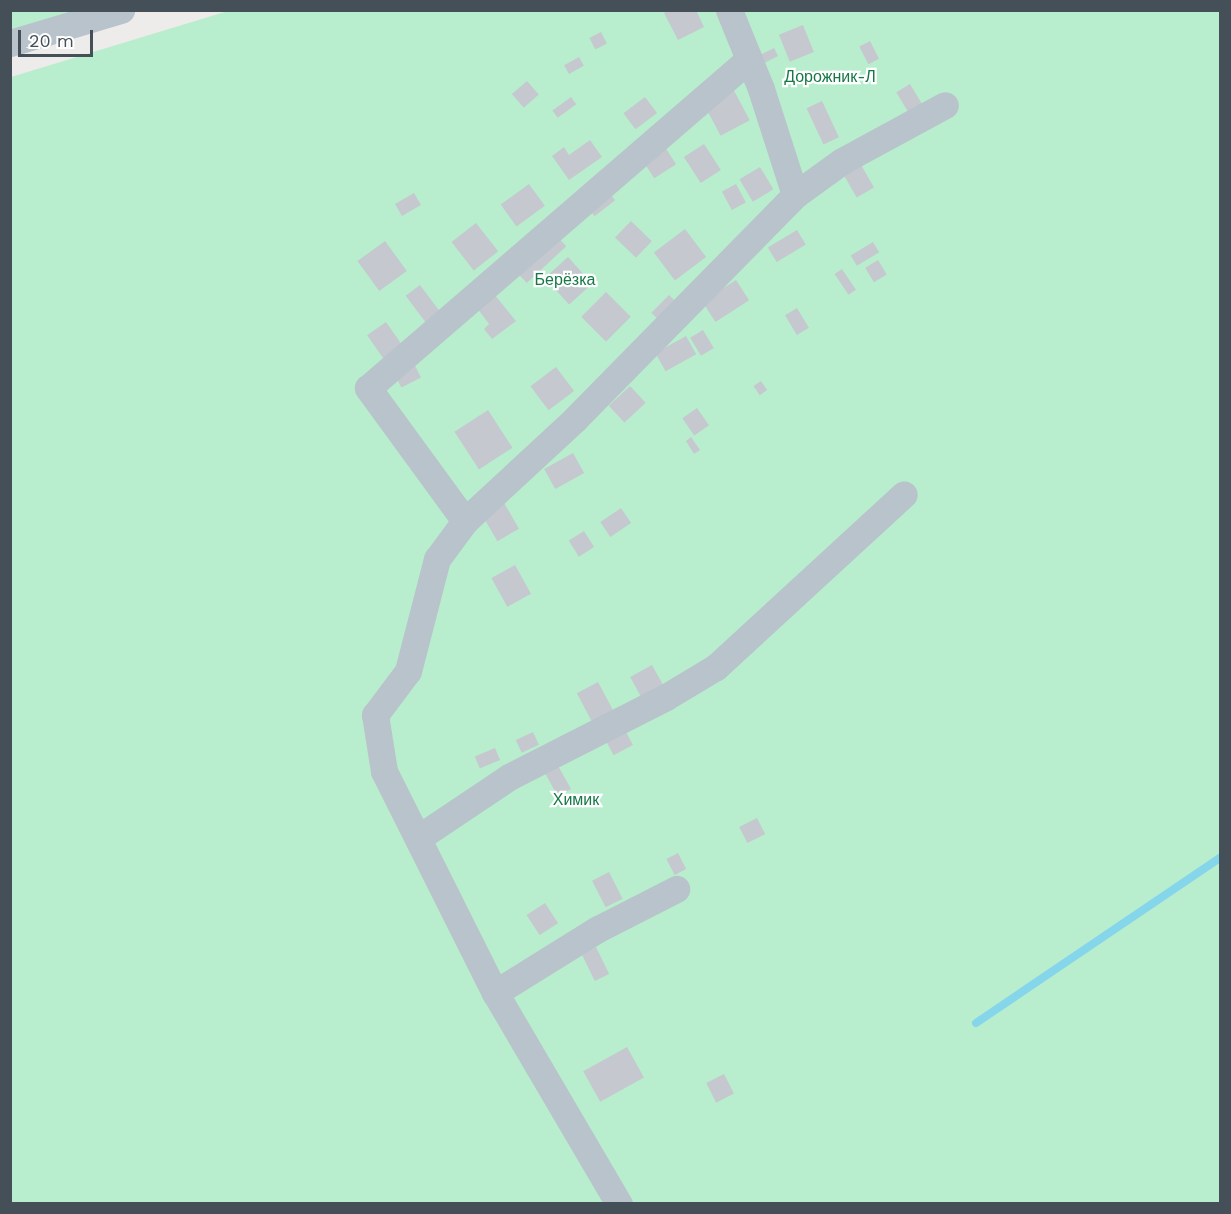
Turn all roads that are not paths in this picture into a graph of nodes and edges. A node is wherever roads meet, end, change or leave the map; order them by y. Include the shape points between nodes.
1 (122, 10) edge
2 (729, 10) edge
3 (10, 43) edge
4 (748, 60) junction
5 (945, 105) dead end
6 (795, 195) junction
7 (904, 494) dead end
8 (465, 521) junction
9 (418, 838) junction
10 (676, 889) dead end
11 (495, 993) junction
12 (619, 1203) edge

1 - 3 lane
2 - 4 lane
4 - 6 lane
4 - 8 lane via 368,388
5 - 6 lane via 842,161
6 - 8 lane via 575,419
7 - 9 lane via 716,667 666,697 509,777
8 - 9 lane via 437,559 408,671 375,715 384,771
9 - 11 lane
10 - 11 lane via 598,929
11 - 12 lane

